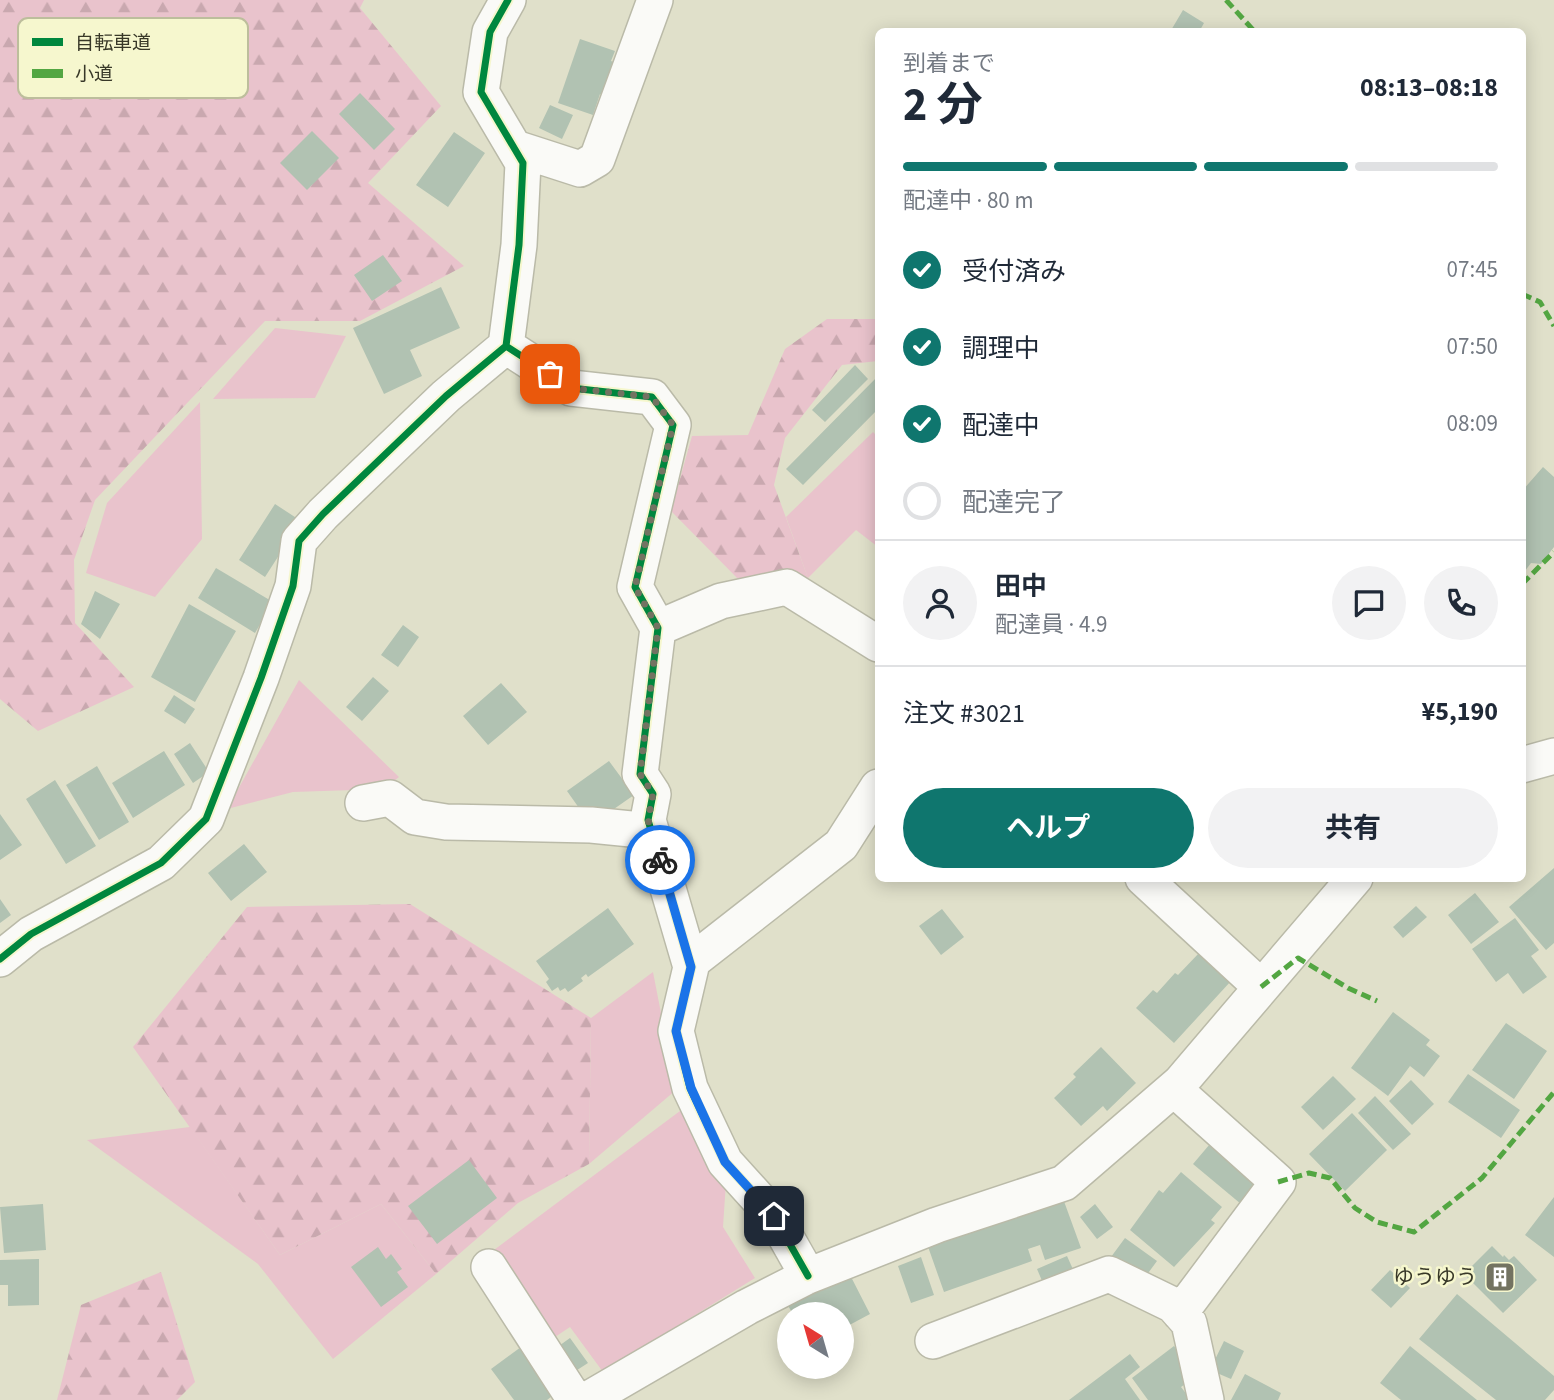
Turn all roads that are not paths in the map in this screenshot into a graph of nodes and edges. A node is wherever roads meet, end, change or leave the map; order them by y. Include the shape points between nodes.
1 (508, 0) edge
2 (655, 0) edge
3 (514, 148) junction
4 (506, 346) junction
5 (658, 628) junction
6 (875, 642) edge
7 (1554, 755) edge
8 (1526, 764) edge
9 (875, 792) edge
10 (363, 803) dead end
11 (651, 831) junction
12 (1147, 882) edge
13 (1352, 882) edge
14 (0, 959) edge
15 (690, 963) junction
16 (1261, 987) junction
17 (1174, 1089) junction
18 (489, 1267) dead end
19 (808, 1276) junction
20 (1180, 1312) junction
21 (933, 1341) dead end
22 (575, 1400) edge
23 (587, 1400) edge
24 (1206, 1400) edge

1 - 3 street via 490,32 481,92
2 - 3 street via 597,159 580,169
3 - 4 street via 523,163 519,245
4 - 5 street via 571,388 652,397 673,425 635,587
4 - 14 street via 446,396 299,541 293,586 206,818 161,863 31,934
5 - 6 street via 721,601 787,587
5 - 11 street via 640,774 653,794 648,820
7 - 8 street
9 - 15 street via 841,845
10 - 11 street via 390,798 415,817 446,822
11 - 15 street
12 - 16 street
13 - 16 street
15 - 19 street via 676,1031 691,1088 725,1162 774,1216
16 - 17 street
17 - 19 street via 1064,1183 937,1225
17 - 20 street via 1278,1182
18 - 22 street
19 - 23 street
20 - 21 street via 1109,1274
20 - 24 street via 1189,1323

